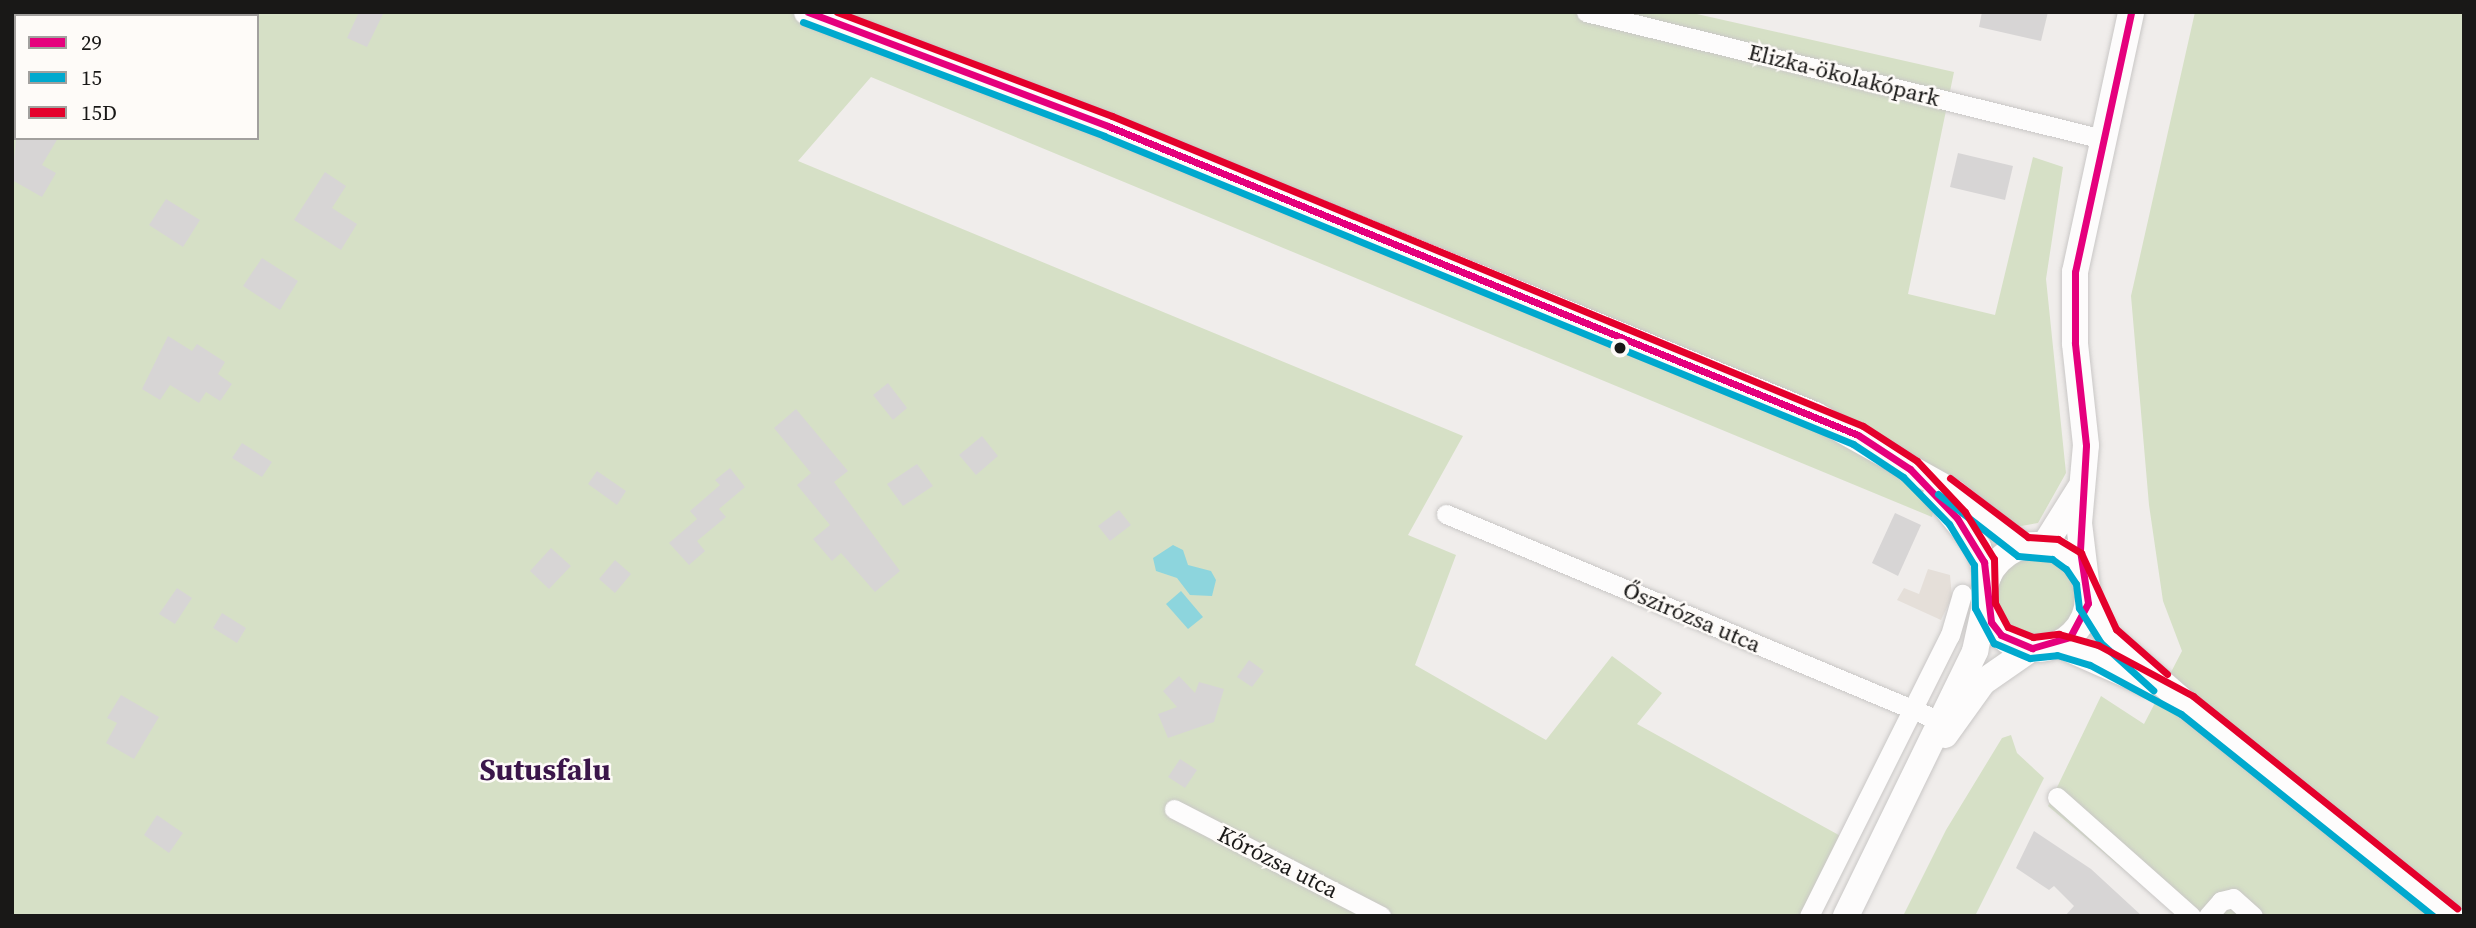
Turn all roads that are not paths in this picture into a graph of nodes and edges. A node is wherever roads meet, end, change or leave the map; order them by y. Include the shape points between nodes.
1 (807, 12) edge
2 (1586, 12) edge
3 (2131, 12) edge
4 (2103, 139) junction
5 (1910, 469) junction
6 (2086, 480) junction
7 (1446, 514) dead end
8 (2034, 546) junction
9 (1988, 577) junction
10 (2087, 592) junction
11 (1974, 600) junction
12 (2059, 644) junction
13 (2032, 648) junction
14 (2187, 705) junction
15 (1926, 715) junction
16 (1922, 763) junction
17 (2057, 797) dead end
18 (1174, 809) dead end
19 (1381, 916) edge
20 (1809, 916) edge
21 (1846, 916) edge
22 (2191, 916) edge
23 (2208, 916) edge
24 (2253, 916) edge
25 (2450, 916) edge

1 - 5 main road via 1108,127 1815,415
2 - 4 street, Elizka-ökolakópark
3 - 4 main road
4 - 6 main road via 2075,272
5 - 8 main road
5 - 9 main road via 1978,547
6 - 8 main road
6 - 10 main road via 2079,523
7 - 15 street, Őszirózsa utca
8 - 9 main road via 2002,558
8 - 10 main road via 2074,561
9 - 11 main road
10 - 12 main road via 2078,627
10 - 14 main road via 2108,636
11 - 13 main road via 2001,635
11 - 15 main road via 1975,651
12 - 13 main road
12 - 14 main road via 2094,656
13 - 16 main road via 1983,682
14 - 25 main road
15 - 16 main road
15 - 20 street
16 - 21 main road
17 - 22 street
18 - 19 street, Kőrózsa utca
23 - 24 street via 2221,901 2233,898

